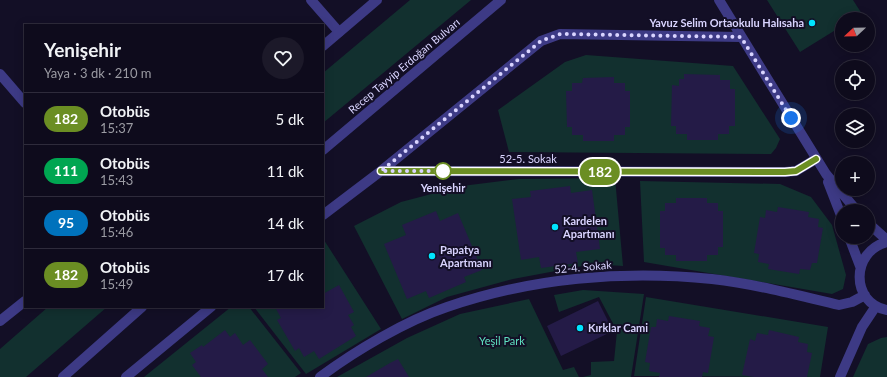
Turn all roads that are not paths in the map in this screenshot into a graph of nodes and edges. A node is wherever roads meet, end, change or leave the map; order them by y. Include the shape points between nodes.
1 (311, 0) edge
2 (377, 0) edge
3 (501, 0) edge
4 (719, 0) edge
5 (339, 32) junction
6 (741, 37) junction
7 (324, 45) edge
8 (0, 74) edge
9 (24, 102) edge
10 (324, 149) edge
11 (816, 159) junction
12 (381, 171) junction
13 (826, 174) junction
14 (837, 204) edge
15 (851, 204) edge
16 (324, 214) edge
17 (875, 230) edge
18 (887, 241) edge
19 (852, 244) edge
20 (860, 266) junction
21 (865, 295) junction
22 (24, 302) edge
23 (876, 306) junction
24 (141, 308) edge
25 (210, 308) edge
26 (887, 310) edge
27 (0, 321) edge
28 (63, 377) edge
29 (126, 377) edge
30 (320, 377) edge
31 (840, 377) edge

1 - 5 street
2 - 5 street
3 - 10 street, Recep Tayyip Erdoğan Bulvarı
4 - 6 street
5 - 7 street
6 - 11 street
6 - 12 street via 560,34 549,37
8 - 9 street
11 - 12 street, 52-5. Sokak via 796,171 785,172
11 - 13 street
12 - 16 street
13 - 14 street
13 - 15 street
17 - 18 street
18 - 20 street via 871,250
19 - 20 street
20 - 21 street via 859,276
21 - 23 street
21 - 30 street, 52-4. Sokak via 840,305 754,285 713,279 630,275 555,282 511,290 445,308 383,338
22 - 27 street
23 - 26 street
23 - 31 street via 862,327
24 - 28 street
25 - 29 street

